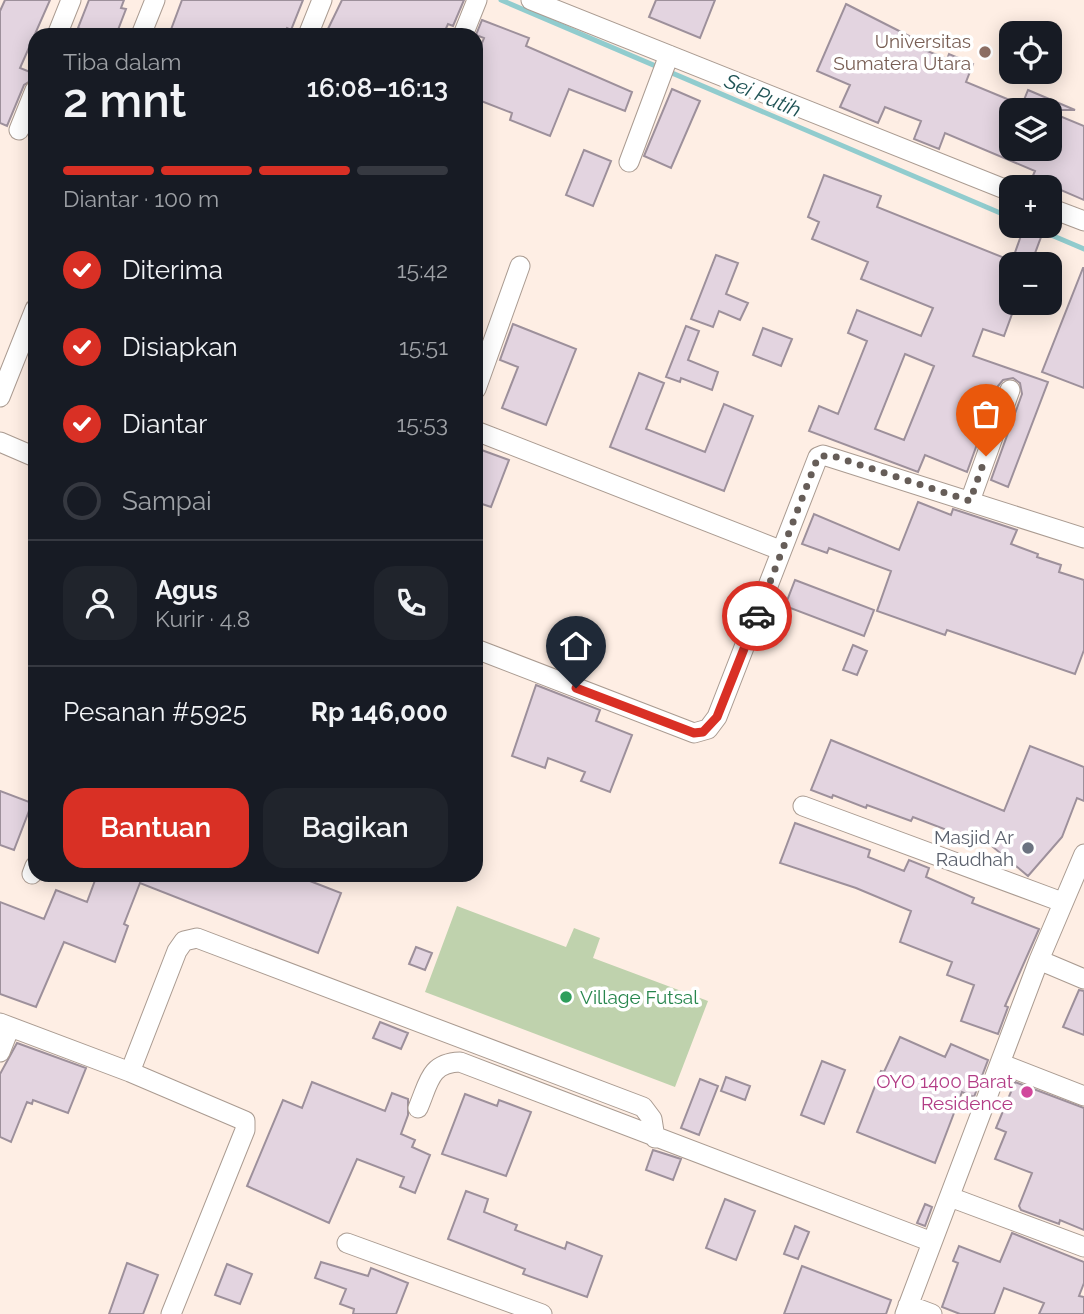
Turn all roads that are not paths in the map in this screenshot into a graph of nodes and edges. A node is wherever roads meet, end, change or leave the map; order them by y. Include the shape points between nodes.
1 (71, 0) edge
2 (155, 0) edge
3 (322, 0) edge
4 (477, 0) edge
5 (531, 0) edge
6 (60, 28) edge
7 (144, 28) edge
8 (311, 28) edge
9 (466, 28) edge
10 (668, 59) junction
11 (28, 108) edge
12 (19, 130) dead end
13 (629, 162) dead end
14 (999, 187) edge
15 (1062, 213) edge
16 (1084, 221) edge
17 (520, 266) dead end
18 (28, 327) edge
19 (483, 369) edge
20 (1010, 390) dead end
21 (0, 397) edge
22 (483, 434) edge
23 (0, 442) edge
24 (28, 454) edge
25 (970, 501) junction
26 (1084, 538) edge
27 (780, 550) junction
28 (483, 652) edge
29 (803, 806) dead end
30 (1084, 855) edge
31 (1062, 902) junction
32 (1039, 960) junction
33 (1084, 978) edge
34 (5, 1025) edge
35 (0, 1052) edge
36 (1002, 1064) junction
37 (130, 1072) junction
38 (1084, 1096) edge
39 (418, 1108) dead end
40 (655, 1138) junction
41 (950, 1197) junction
42 (932, 1242) junction
43 (348, 1243) dead end
44 (1084, 1247) edge
45 (906, 1310) edge
46 (172, 1314) edge
47 (542, 1314) edge
48 (933, 1314) edge

1 - 6 street
2 - 7 street
3 - 8 street
4 - 9 street
5 - 10 street
10 - 13 street
10 - 14 street
11 - 12 street
15 - 16 street
17 - 19 street
18 - 21 street
20 - 25 street
22 - 27 street
23 - 24 street
25 - 26 street
25 - 27 street via 823,454
27 - 28 street via 717,717 703,732 694,733
29 - 31 street
30 - 31 street
31 - 32 street
32 - 33 street
32 - 36 street
34 - 35 street
34 - 37 street
36 - 38 street
36 - 41 street
37 - 40 street via 177,951 184,941 197,938 643,1107 652,1119
37 - 46 street via 244,1121 245,1130
39 - 40 street via 435,1068 460,1062
40 - 42 street
41 - 42 street
41 - 44 street
42 - 45 street
43 - 47 street
45 - 48 street

